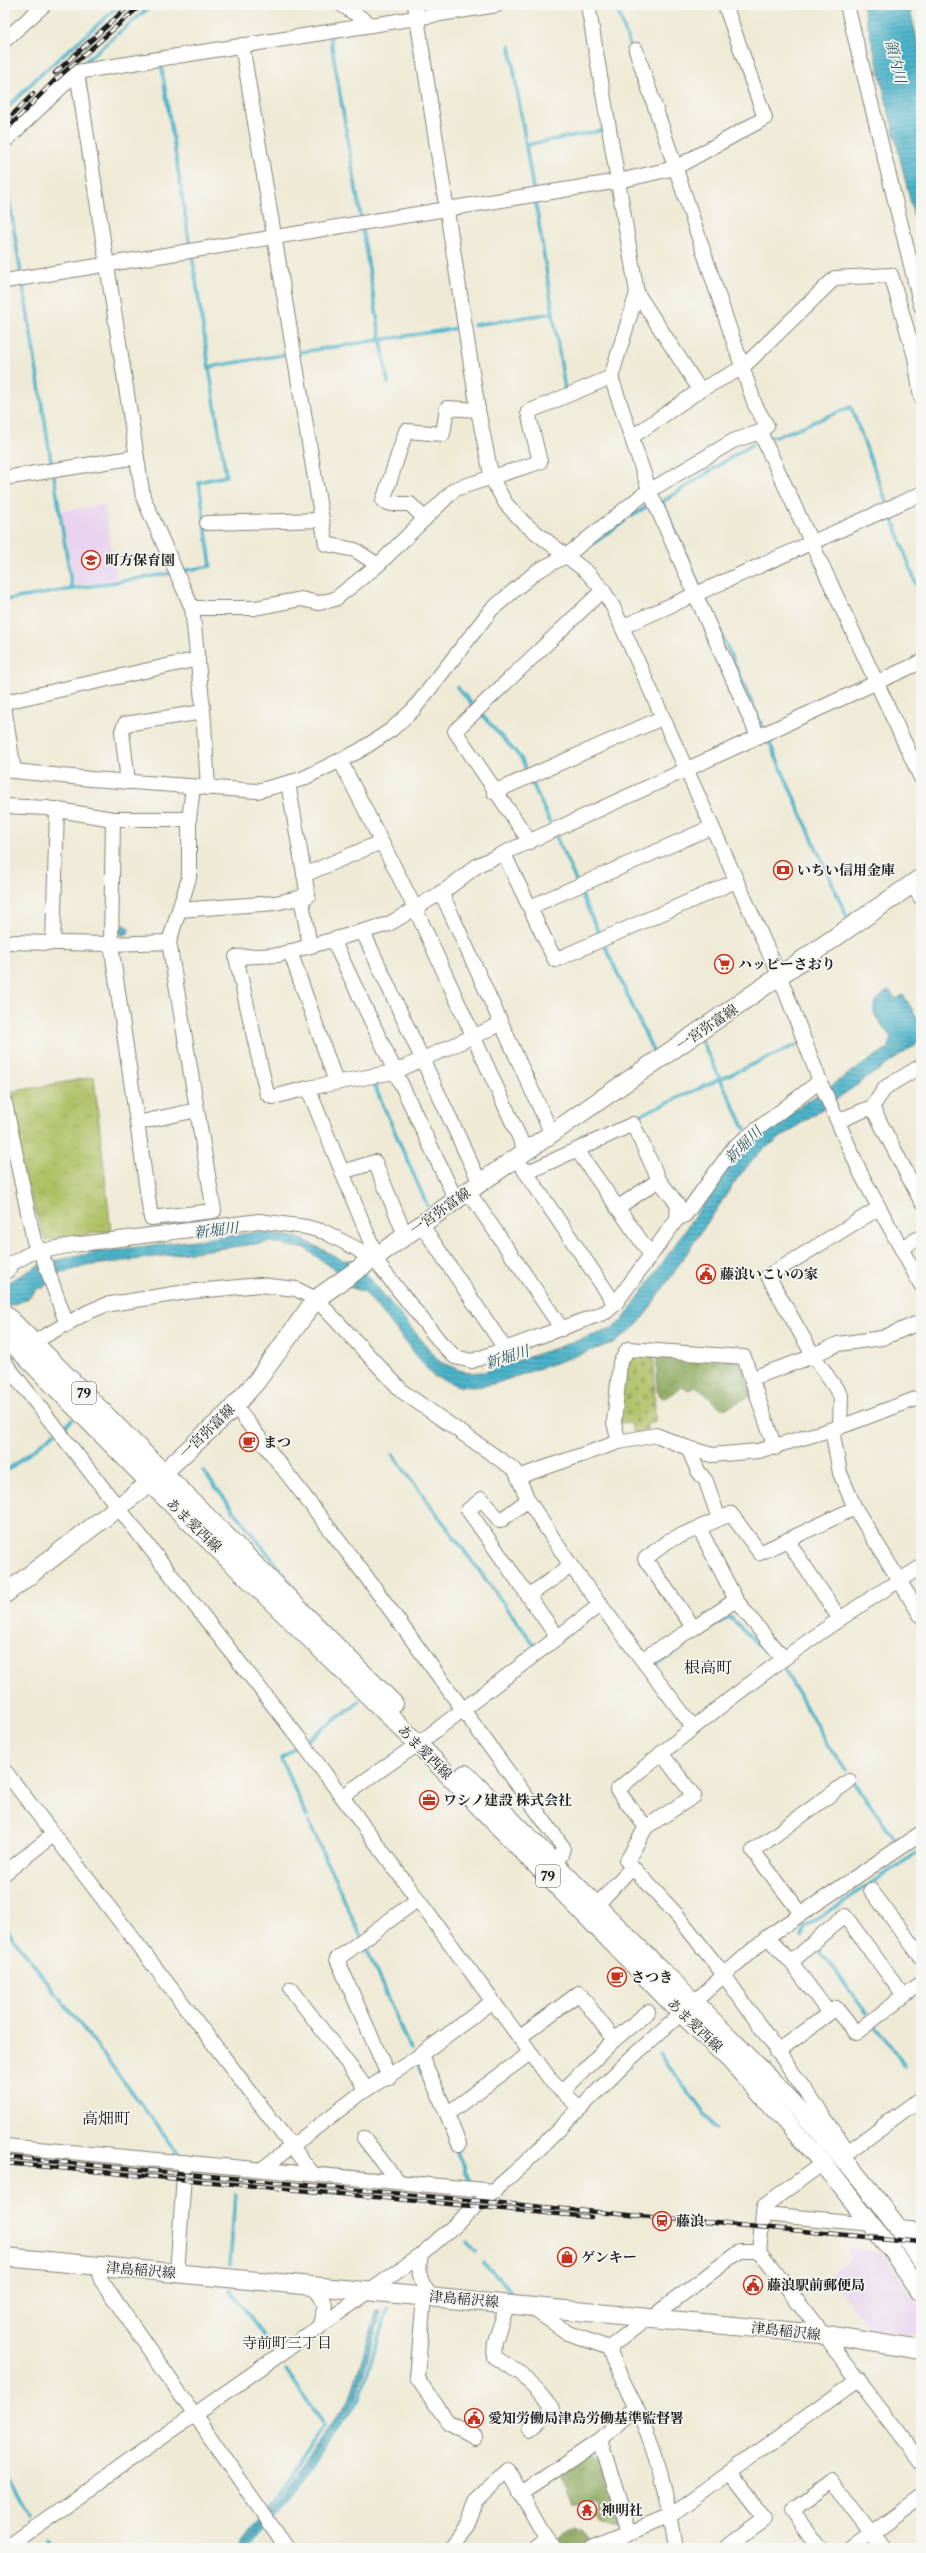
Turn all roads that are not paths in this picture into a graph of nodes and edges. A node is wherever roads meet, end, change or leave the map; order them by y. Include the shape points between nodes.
1 (44, 5) edge
2 (342, 5) edge
3 (497, 5) edge
4 (588, 5) edge
5 (725, 5) edge
6 (847, 5) edge
7 (416, 11) edge
8 (370, 24) junction
9 (5, 40) edge
10 (242, 45) junction
11 (636, 50) dead end
12 (77, 72) junction
13 (5, 141) edge
14 (676, 168) junction
15 (619, 180) junction
16 (446, 208) junction
17 (275, 237) junction
18 (106, 265) junction
19 (5, 281) edge
20 (637, 293) junction
21 (921, 306) edge
22 (742, 368) junction
23 (918, 371) edge
24 (611, 377) junction
25 (700, 390) junction
26 (921, 397) edge
27 (478, 410) junction
28 (760, 432) junction
29 (632, 437) junction
30 (137, 457) junction
31 (5, 478) edge
32 (492, 479) junction
33 (650, 492) junction
34 (921, 494) edge
35 (425, 519) junction
36 (322, 520) junction
37 (207, 523) dead end
38 (812, 543) junction
39 (566, 556) junction
40 (378, 565) junction
41 (603, 590) junction
42 (694, 595) junction
43 (192, 608) junction
44 (622, 627) junction
45 (198, 659) junction
46 (921, 662) edge
47 (878, 682) junction
48 (5, 702) edge
49 (203, 712) junction
50 (5, 713) edge
51 (662, 718) junction
52 (758, 736) junction
53 (340, 760) junction
54 (685, 769) junction
55 (10, 770) edge
56 (921, 778) edge
57 (128, 782) junction
58 (288, 784) junction
59 (193, 787) junction
60 (208, 788) junction
61 (494, 792) junction
62 (5, 806) edge
63 (57, 809) junction
64 (114, 819) junction
65 (189, 819) junction
66 (712, 827) junction
67 (381, 842) junction
68 (530, 842) junction
69 (504, 854) junction
70 (304, 875) junction
71 (736, 881) junction
72 (918, 887) edge
73 (441, 892) junction
74 (301, 897) junction
75 (530, 907) junction
76 (415, 908) junction
77 (179, 910) junction
78 (363, 932) junction
79 (333, 940) junction
80 (5, 942) edge
81 (169, 942) junction
82 (53, 943) junction
83 (110, 944) junction
84 (310, 946) junction
85 (290, 951) junction
86 (780, 977) junction
87 (501, 1024) junction
88 (472, 1037) junction
89 (421, 1060) junction
90 (921, 1066) edge
91 (394, 1072) junction
92 (336, 1082) junction
93 (821, 1082) junction
94 (308, 1088) junction
95 (5, 1103) edge
96 (872, 1107) junction
97 (197, 1110) junction
98 (835, 1116) junction
99 (137, 1123) junction
100 (552, 1134) junction
101 (577, 1150) junction
102 (523, 1161) junction
103 (342, 1172) junction
104 (659, 1180) junction
105 (468, 1191) junction
106 (921, 1201) edge
107 (617, 1208) junction
108 (879, 1208) junction
109 (677, 1219) junction
110 (421, 1224) junction
111 (405, 1235) junction
112 (921, 1237) edge
113 (900, 1248) junction
114 (41, 1252) junction
115 (651, 1255) junction
116 (370, 1260) junction
117 (5, 1272) edge
118 (921, 1285) edge
119 (316, 1299) junction
120 (615, 1304) junction
121 (5, 1314) edge
122 (921, 1322) edge
123 (67, 1325) junction
124 (562, 1329) junction
125 (34, 1342) junction
126 (9, 1345) edge
127 (506, 1350) junction
128 (813, 1356) junction
129 (5, 1363) edge
130 (752, 1378) junction
131 (921, 1397) edge
132 (235, 1406) junction
133 (836, 1429) junction
134 (619, 1442) junction
135 (688, 1448) junction
136 (775, 1448) junction
137 (156, 1477) junction
138 (518, 1477) junction
139 (528, 1500) junction
140 (118, 1506) junction
141 (855, 1508) junction
142 (719, 1519) junction
143 (699, 1528) junction
144 (786, 1540) junction
145 (571, 1566) junction
146 (921, 1567) edge
147 (898, 1581) junction
148 (5, 1594) edge
149 (528, 1596) junction
150 (736, 1600) junction
151 (601, 1604) junction
152 (921, 1616) edge
153 (840, 1619) junction
154 (694, 1628) junction
155 (558, 1638) junction
156 (785, 1658) junction
157 (642, 1659) junction
158 (462, 1710) junction
159 (693, 1727) junction
160 (422, 1741) junction
161 (661, 1753) junction
162 (5, 1771) edge
163 (849, 1781) dead end
164 (343, 1796) junction
165 (646, 1827) junction
166 (921, 1832) edge
167 (53, 1835) junction
168 (554, 1862) junction
169 (632, 1867) junction
170 (5, 1873) edge
171 (871, 1890) dead end
172 (417, 1900) junction
173 (597, 1905) junction
174 (801, 1912) junction
175 (767, 1937) junction
176 (921, 1957) edge
177 (791, 1962) junction
178 (724, 1975) junction
179 (921, 1983) edge
180 (291, 1989) dead end
181 (904, 1996) junction
182 (492, 2002) junction
183 (687, 2008) junction
184 (648, 2012) dead end
185 (829, 2013) junction
186 (519, 2038) junction
187 (614, 2040) junction
188 (777, 2052) junction
189 (530, 2053) junction
190 (421, 2055) junction
191 (390, 2077) junction
192 (364, 2091) junction
193 (564, 2091) junction
194 (921, 2098) edge
195 (580, 2108) junction
196 (447, 2114) junction
197 (364, 2138) dead end
198 (459, 2144) dead end
199 (5, 2146) edge
200 (291, 2147) junction
201 (845, 2154) junction
202 (185, 2162) junction
203 (823, 2163) junction
204 (262, 2169) junction
205 (313, 2174) junction
206 (398, 2182) junction
207 (495, 2192) junction
208 (764, 2214) junction
209 (872, 2224) junction
210 (898, 2228) junction
211 (921, 2230) edge
212 (759, 2251) junction
213 (421, 2255) junction
214 (5, 2257) edge
215 (921, 2260) edge
216 (97, 2266) junction
217 (177, 2273) junction
218 (309, 2284) junction
219 (373, 2291) junction
220 (921, 2293) edge
221 (428, 2296) junction
222 (508, 2303) junction
223 (527, 2305) junction
224 (654, 2318) junction
225 (320, 2328) junction
226 (820, 2334) junction
227 (610, 2348) junction
228 (921, 2350) edge
229 (859, 2379) junction
230 (635, 2406) junction
231 (196, 2415) junction
232 (530, 2429) dead end
233 (475, 2437) dead end
234 (600, 2440) junction
235 (921, 2462) edge
236 (730, 2473) junction
237 (520, 2494) junction
238 (921, 2497) edge
239 (670, 2516) junction
240 (630, 2533) junction
241 (871, 2534) junction
242 (545, 2545) edge
243 (5, 2548) edge
244 (287, 2548) edge
245 (450, 2548) edge
246 (593, 2548) edge
247 (675, 2548) edge
248 (724, 2548) edge
249 (820, 2548) edge
250 (852, 2548) edge
251 (882, 2548) edge

1 - 9 street
2 - 8 street
3 - 7 street
4 - 15 street
5 - 14 street via 765,118
6 - 21 street
7 - 8 street
7 - 16 street
8 - 10 street
10 - 12 street
10 - 17 street
11 - 14 street
12 - 13 street
12 - 18 street
14 - 15 street
14 - 22 street
15 - 16 street
15 - 20 street
16 - 17 street
16 - 27 street
17 - 18 street
17 - 36 street
18 - 19 street
18 - 30 street
20 - 24 street
20 - 25 street
22 - 23 street via 835,278 891,275
22 - 25 street
22 - 28 street via 755,405 767,426
23 - 26 street
24 - 29 street
24 - 32 street via 528,412 540,462
25 - 29 street
27 - 32 street
27 - 35 street via 447,408 443,434 406,431 383,501 390,504 410,504
28 - 33 street via 733,441
28 - 38 street
29 - 33 street
30 - 31 street
30 - 43 street via 143,497
32 - 35 street via 455,490
32 - 39 street via 506,504 525,524
33 - 39 street
33 - 42 street
34 - 38 street
35 - 40 street
36 - 37 street
36 - 40 street via 326,544 355,550
38 - 42 street
38 - 47 street
39 - 41 street via 587,572
39 - 53 street via 537,571 491,610 413,710 391,730
40 - 43 street via 335,599 319,603 301,599 254,608
41 - 44 street
41 - 61 street via 455,732
42 - 44 street
42 - 52 street
43 - 45 street
44 - 51 street
45 - 48 street
45 - 49 street
46 - 47 street
47 - 52 street
47 - 56 street
49 - 57 street via 125,724 122,731
49 - 60 street
50 - 55 street
51 - 54 street
51 - 61 street
52 - 54 street
53 - 58 street
53 - 67 street
54 - 66 street
54 - 68 street
55 - 57 street
57 - 59 street
58 - 60 street via 257,791
58 - 70 street
59 - 60 street
59 - 65 street
61 - 68 street
62 - 63 street
63 - 64 street
63 - 82 street
64 - 65 street
64 - 83 street
65 - 77 street via 189,878
66 - 71 street
66 - 75 street
67 - 70 street
67 - 76 street
68 - 69 street
69 - 73 street via 478,865
69 - 75 street
70 - 74 street via 308,896
71 - 75 street via 555,960
71 - 86 street
72 - 86 main road, 一宮弥富線
73 - 76 street
73 - 87 street
74 - 77 street via 275,903
74 - 84 street
76 - 78 street via 389,924
76 - 88 street
77 - 81 street
78 - 79 street
78 - 89 street
79 - 84 street
79 - 91 street
80 - 82 street
81 - 83 street
81 - 97 street
82 - 83 street
83 - 99 street
84 - 85 street
85 - 92 street
85 - 94 street via 236,957 267,1094 273,1097
86 - 93 street
86 - 100 main road, 一宮弥富線
87 - 88 street
87 - 100 street
88 - 89 street
88 - 102 street
89 - 91 street
89 - 105 street
90 - 96 street via 886,1087
91 - 92 street
91 - 105 street
92 - 94 street
93 - 98 street
93 - 109 street via 734,1147 685,1215
94 - 103 street
95 - 114 street via 34,1242
96 - 98 street
96 - 106 street
97 - 99 street
97 - 99 street via 214,1211 151,1218
98 - 108 street
100 - 102 main road, 一宮弥富線
101 - 102 street
101 - 104 street via 633,1124
101 - 107 street
102 - 105 main road, 一宮弥富線
102 - 120 street
103 - 111 street via 375,1162
103 - 116 street
104 - 107 street
104 - 109 street via 678,1205
105 - 110 main road, 一宮弥富線
105 - 124 street
107 - 115 street
108 - 113 street
108 - 128 street via 768,1276
109 - 115 street
110 - 111 main road, 一宮弥富線
110 - 127 street
111 - 116 main road, 一宮弥富線
112 - 113 street
113 - 118 street
114 - 116 street via 105,1240 259,1221 325,1232 357,1249
114 - 117 street via 31,1253 11,1264 10,1269
114 - 123 street
115 - 120 street
116 - 119 main road, 一宮弥富線
116 - 127 street via 381,1268 455,1357 472,1361
119 - 123 street via 296,1289 277,1286 224,1287 105,1305
119 - 132 main road, 一宮弥富線 via 256,1382
119 - 138 street via 403,1392 515,1470
120 - 124 street via 606,1312
121 - 125 main road, あま愛西線 / 79
122 - 128 street via 882,1338 838,1344
123 - 125 street
124 - 127 street
125 - 137 main road, あま愛西線 / 79
126 - 137 main road, あま愛西線 / 79
128 - 130 street
128 - 133 street via 841,1396
129 - 140 street
130 - 134 street via 744,1357 628,1350 620,1363 615,1408 614,1424
130 - 136 street
131 - 133 street
132 - 137 main road, 一宮弥富線
132 - 158 street via 365,1575
133 - 136 street
133 - 141 street via 840,1473
134 - 135 street via 656,1435
134 - 138 street
135 - 136 street via 712,1455
135 - 142 street via 698,1471 706,1481
137 - 140 main road, 一宮弥富線
137 - 160 main road, あま愛西線 / 79
138 - 139 street
139 - 145 street
139 - 149 street via 500,1521 482,1500 468,1510
140 - 148 main road, 一宮弥富線
140 - 164 street
141 - 144 street
141 - 147 street
142 - 143 street
142 - 144 street via 731,1514 760,1553
143 - 150 street
143 - 154 street via 668,1541 645,1559
144 - 153 street
145 - 149 street
145 - 151 street
146 - 147 street
147 - 152 street
147 - 153 street
149 - 155 street
150 - 154 street
150 - 156 street
151 - 155 street
151 - 157 street
153 - 156 street
154 - 157 street
155 - 158 street
156 - 159 street
157 - 159 street
158 - 160 street
158 - 168 street via 563,1847 562,1855
159 - 161 street
160 - 164 street
160 - 168 main road, あま愛西線 / 79
160 - 183 main road, あま愛西線 / 79
161 - 165 street via 617,1790
161 - 165 street via 694,1796
162 - 167 street
163 - 174 street via 753,1851
164 - 172 street
165 - 169 street via 628,1857 627,1861
166 - 174 street
167 - 170 street
167 - 200 street
168 - 173 main road, あま愛西線 / 79
169 - 173 street
169 - 178 street via 677,1915
171 - 176 street
172 - 182 street
172 - 191 street via 337,1959
173 - 183 main road, あま愛西線 / 79
174 - 175 street
175 - 177 street
175 - 178 street
177 - 181 street via 813,1945 823,1932 845,1916
177 - 185 street
178 - 183 street
178 - 188 street
179 - 181 street
180 - 192 street via 361,2081
181 - 185 street via 856,2033 836,2008
182 - 186 street
182 - 190 street
183 - 195 street via 630,2058
183 - 201 main road, あま愛西線 / 79 via 743,2049
183 - 203 main road, あま愛西線 / 79
184 - 187 street
185 - 188 street
186 - 187 street via 579,1993
186 - 189 street
187 - 193 street
188 - 201 street
189 - 193 street via 553,2083
189 - 196 street
190 - 191 street
190 - 196 street
191 - 192 street
192 - 200 street
193 - 195 street
194 - 201 street
195 - 207 street
196 - 198 street
197 - 206 street
199 - 202 street
200 - 204 street
200 - 205 street
201 - 210 main road, あま愛西線 / 79
202 - 204 street
202 - 217 street
203 - 208 street via 764,2206
203 - 209 main road, あま愛西線 / 79
204 - 205 street
205 - 206 street
206 - 207 street
207 - 213 street
208 - 209 street
208 - 212 street
209 - 220 main road, あま愛西線 / 79
210 - 211 street
210 - 215 main road, あま愛西線 / 79
212 - 224 street via 740,2251
212 - 226 street
213 - 219 street
213 - 221 street via 418,2275
214 - 216 main road, 津島稲沢線
216 - 217 main road, 津島稲沢線
216 - 231 street via 102,2280
217 - 218 main road, 津島稲沢線
218 - 219 main road, 津島稲沢線
218 - 225 street via 320,2295 325,2305
219 - 221 main road, 津島稲沢線
219 - 225 street
221 - 222 main road, 津島稲沢線
221 - 233 street via 417,2378 448,2422
222 - 223 main road, 津島稲沢線
222 - 232 street via 495,2341 494,2357 522,2374 553,2409
223 - 224 main road, 津島稲沢線
223 - 227 street via 568,2333
224 - 226 main road, 津島稲沢線
224 - 227 street
225 - 231 street
226 - 228 main road, 津島稲沢線
226 - 229 street
227 - 230 street via 617,2372
229 - 235 street
229 - 236 street
230 - 234 street
230 - 239 street via 650,2438
231 - 243 street
231 - 244 street
234 - 237 street
234 - 240 street
236 - 239 street
236 - 248 street via 765,2518
237 - 242 street
237 - 245 street via 508,2470 504,2472 476,2501 468,2525
238 - 241 street
239 - 240 street
239 - 247 street
240 - 246 street
241 - 249 street via 831,2482 792,2510
241 - 250 street
241 - 251 street

